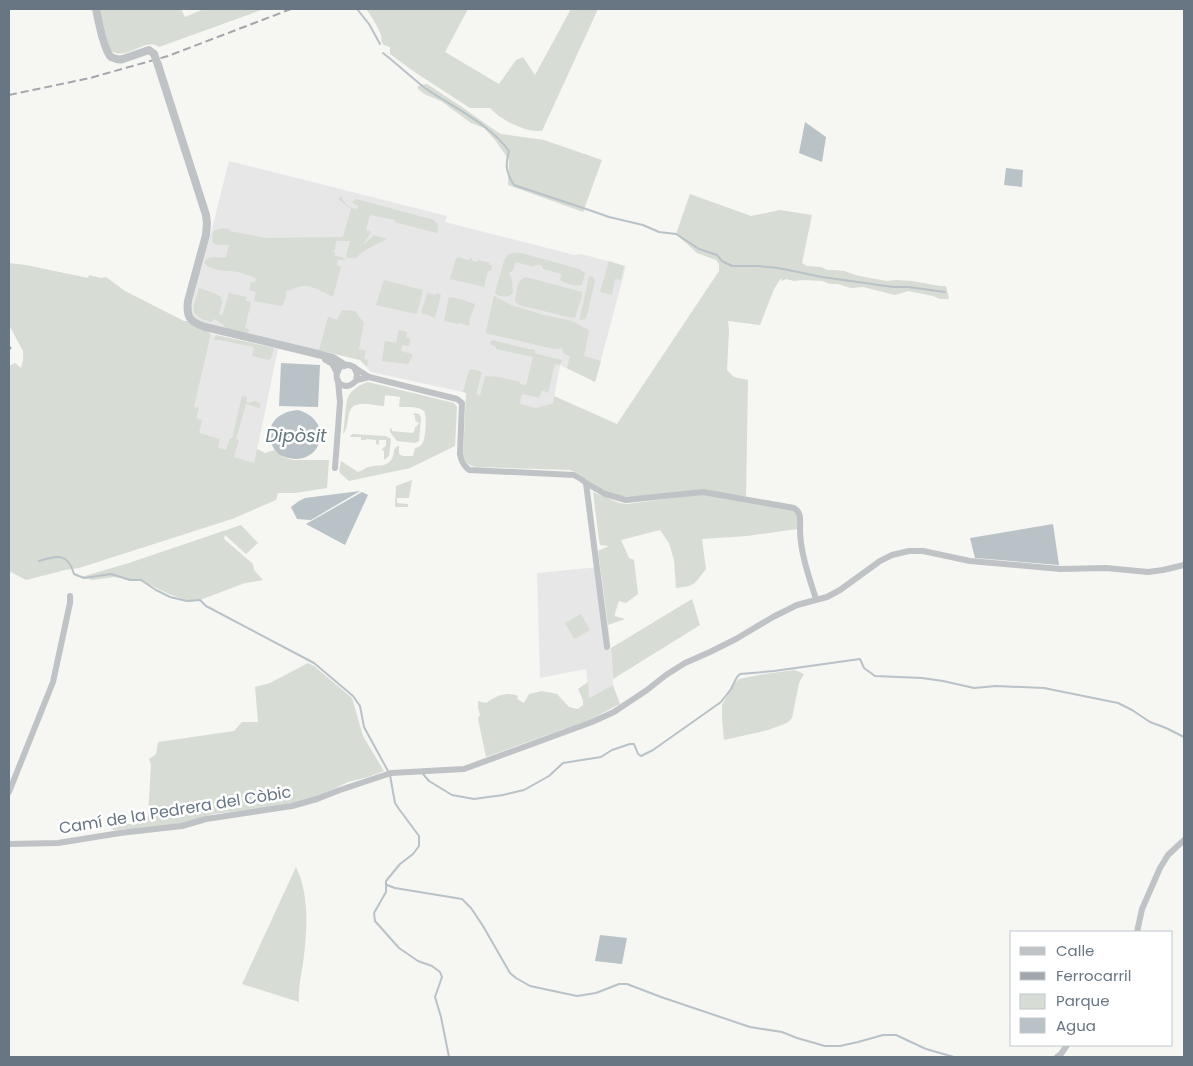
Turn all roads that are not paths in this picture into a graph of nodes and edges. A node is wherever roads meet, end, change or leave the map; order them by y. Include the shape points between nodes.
1 (96, 9) edge
2 (318, 354) junction
3 (344, 365) junction
4 (354, 368) junction
5 (337, 371) junction
6 (369, 377) junction
7 (338, 381) junction
8 (356, 381) junction
9 (348, 386) junction
10 (340, 402) junction
11 (335, 468) dead end
12 (586, 484) junction
13 (1184, 565) edge
14 (70, 596) dead end
15 (816, 599) junction
16 (606, 646) dead end
17 (9, 792) edge
18 (1184, 840) edge
19 (9, 844) edge
20 (1137, 931) edge
21 (1066, 1046) edge
22 (1057, 1057) edge

1 - 2 street, bridge via 106,50 113,58 120,60 149,50 154,54 206,215 206,235 188,301 190,318 205,327
2 - 3 street
2 - 5 street via 333,363
3 - 4 street
3 - 5 street
4 - 6 street
4 - 8 street
5 - 7 street
6 - 8 street
6 - 12 street via 457,399 462,403 460,454 469,470 574,475
7 - 9 street
7 - 10 street
8 - 9 street
9 - 10 street
10 - 11 street
12 - 15 street via 626,500 703,492 798,510 801,542
12 - 16 street
13 - 15 street, Camí de la Pedrera del Còbic via 1148,572 1060,568 970,561 909,551 892,554 840,590
14 - 17 street via 53,682
15 - 19 street, Camí de la Pedrera del Còbic via 797,605 728,644 685,663 614,712 464,769 391,773 292,806 206,819 182,826 58,842
18 - 20 street via 1160,868 1142,909
21 - 22 street

